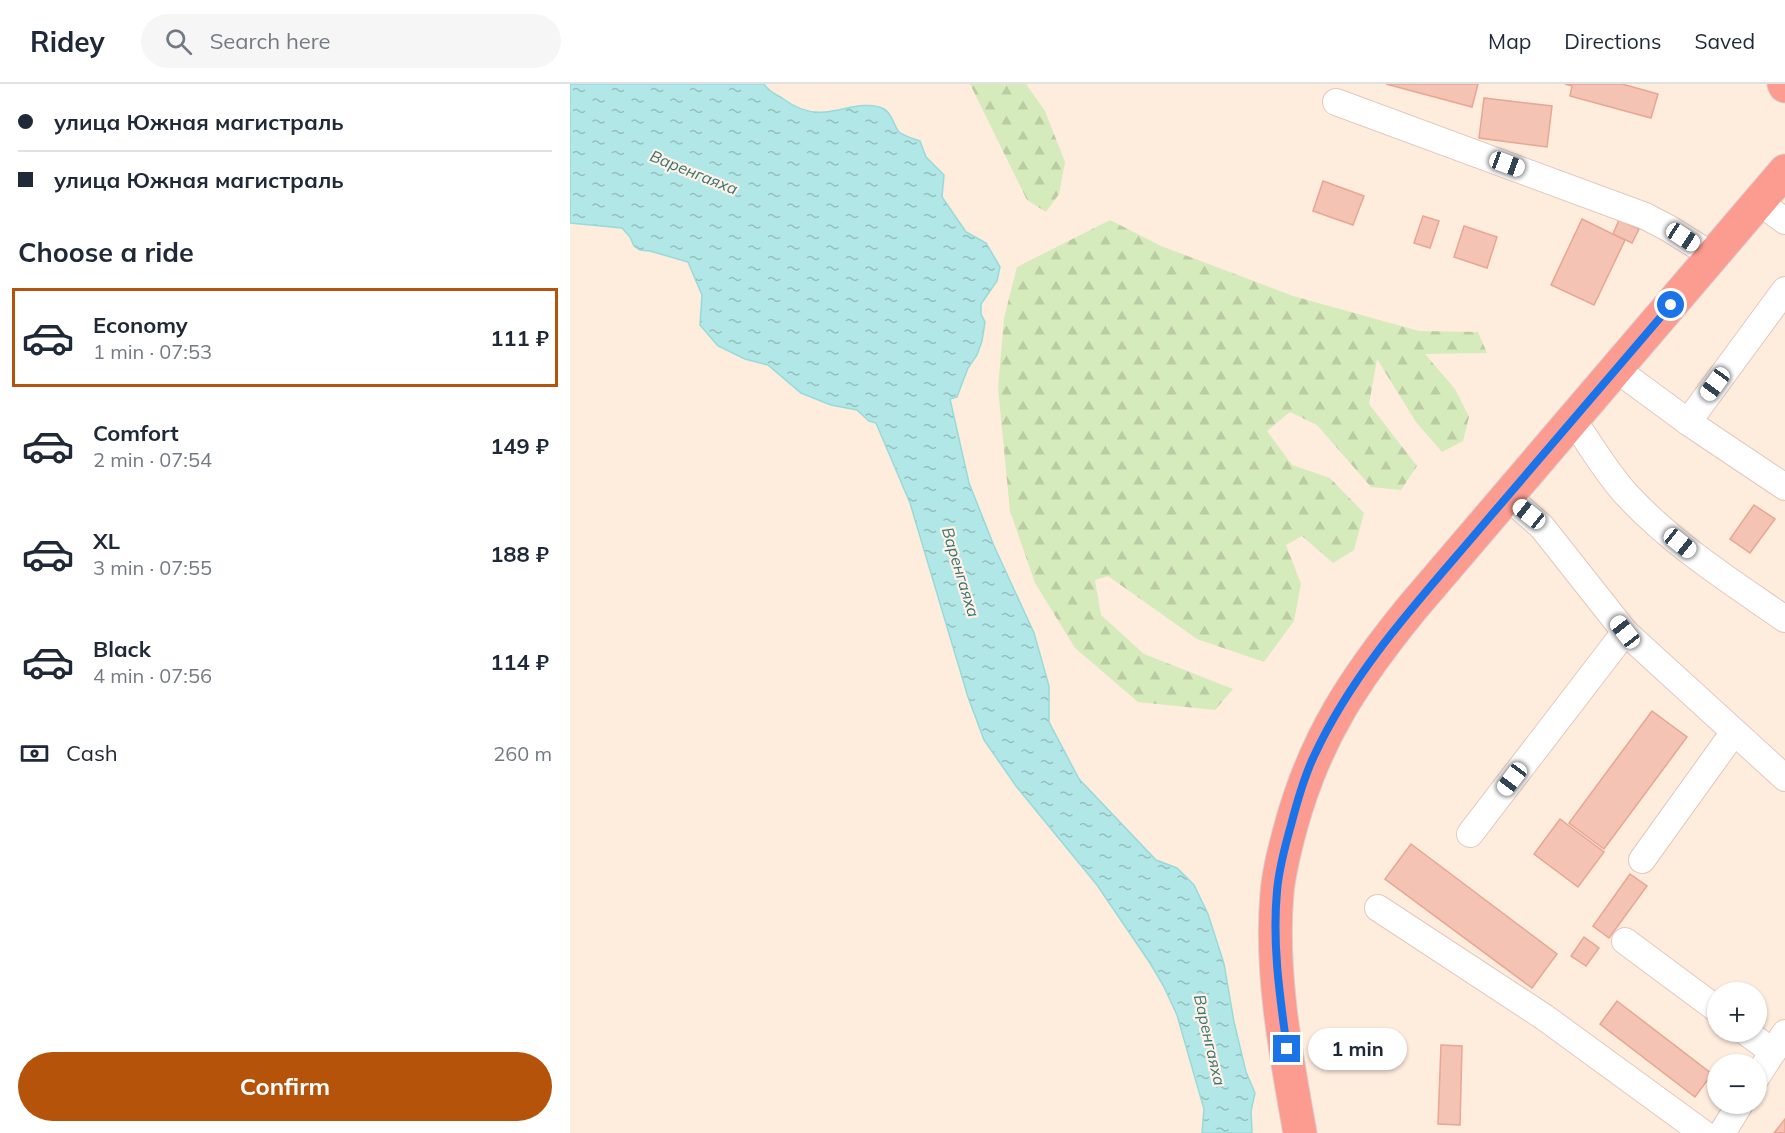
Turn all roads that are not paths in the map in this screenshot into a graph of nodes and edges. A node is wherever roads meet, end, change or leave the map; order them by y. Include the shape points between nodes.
1 (1336, 102) dead end
2 (1785, 151) edge
3 (1772, 187) edge
4 (1785, 221) edge
5 (1713, 256) junction
6 (1785, 290) edge
7 (1616, 369) junction
8 (1573, 420) junction
9 (1688, 422) junction
10 (1785, 487) edge
11 (1507, 496) junction
12 (1785, 618) edge
13 (1625, 632) junction
14 (1734, 732) junction
15 (1785, 778) edge
16 (1470, 834) dead end
17 (1642, 860) dead end
18 (1378, 908) dead end
19 (1625, 940) dead end
20 (1707, 1002) edge
21 (1779, 1043) edge
22 (1767, 1061) edge
23 (1734, 1114) edge
24 (1300, 1133) edge
25 (1703, 1133) edge
26 (1722, 1133) edge

1 - 5 lane via 1645,216
2 - 3 highway
3 - 4 lane
3 - 5 highway
5 - 7 highway
6 - 9 lane
7 - 8 highway
7 - 9 lane
8 - 11 highway
8 - 12 lane via 1626,494 1689,551
9 - 10 lane
11 - 13 lane via 1542,527
11 - 24 highway via 1353,684 1313,758 1295,809 1277,891 1275,931
13 - 14 lane
13 - 16 lane
14 - 15 lane
14 - 17 lane
18 - 25 lane via 1544,1017
19 - 20 lane
21 - 22 lane
23 - 26 lane

